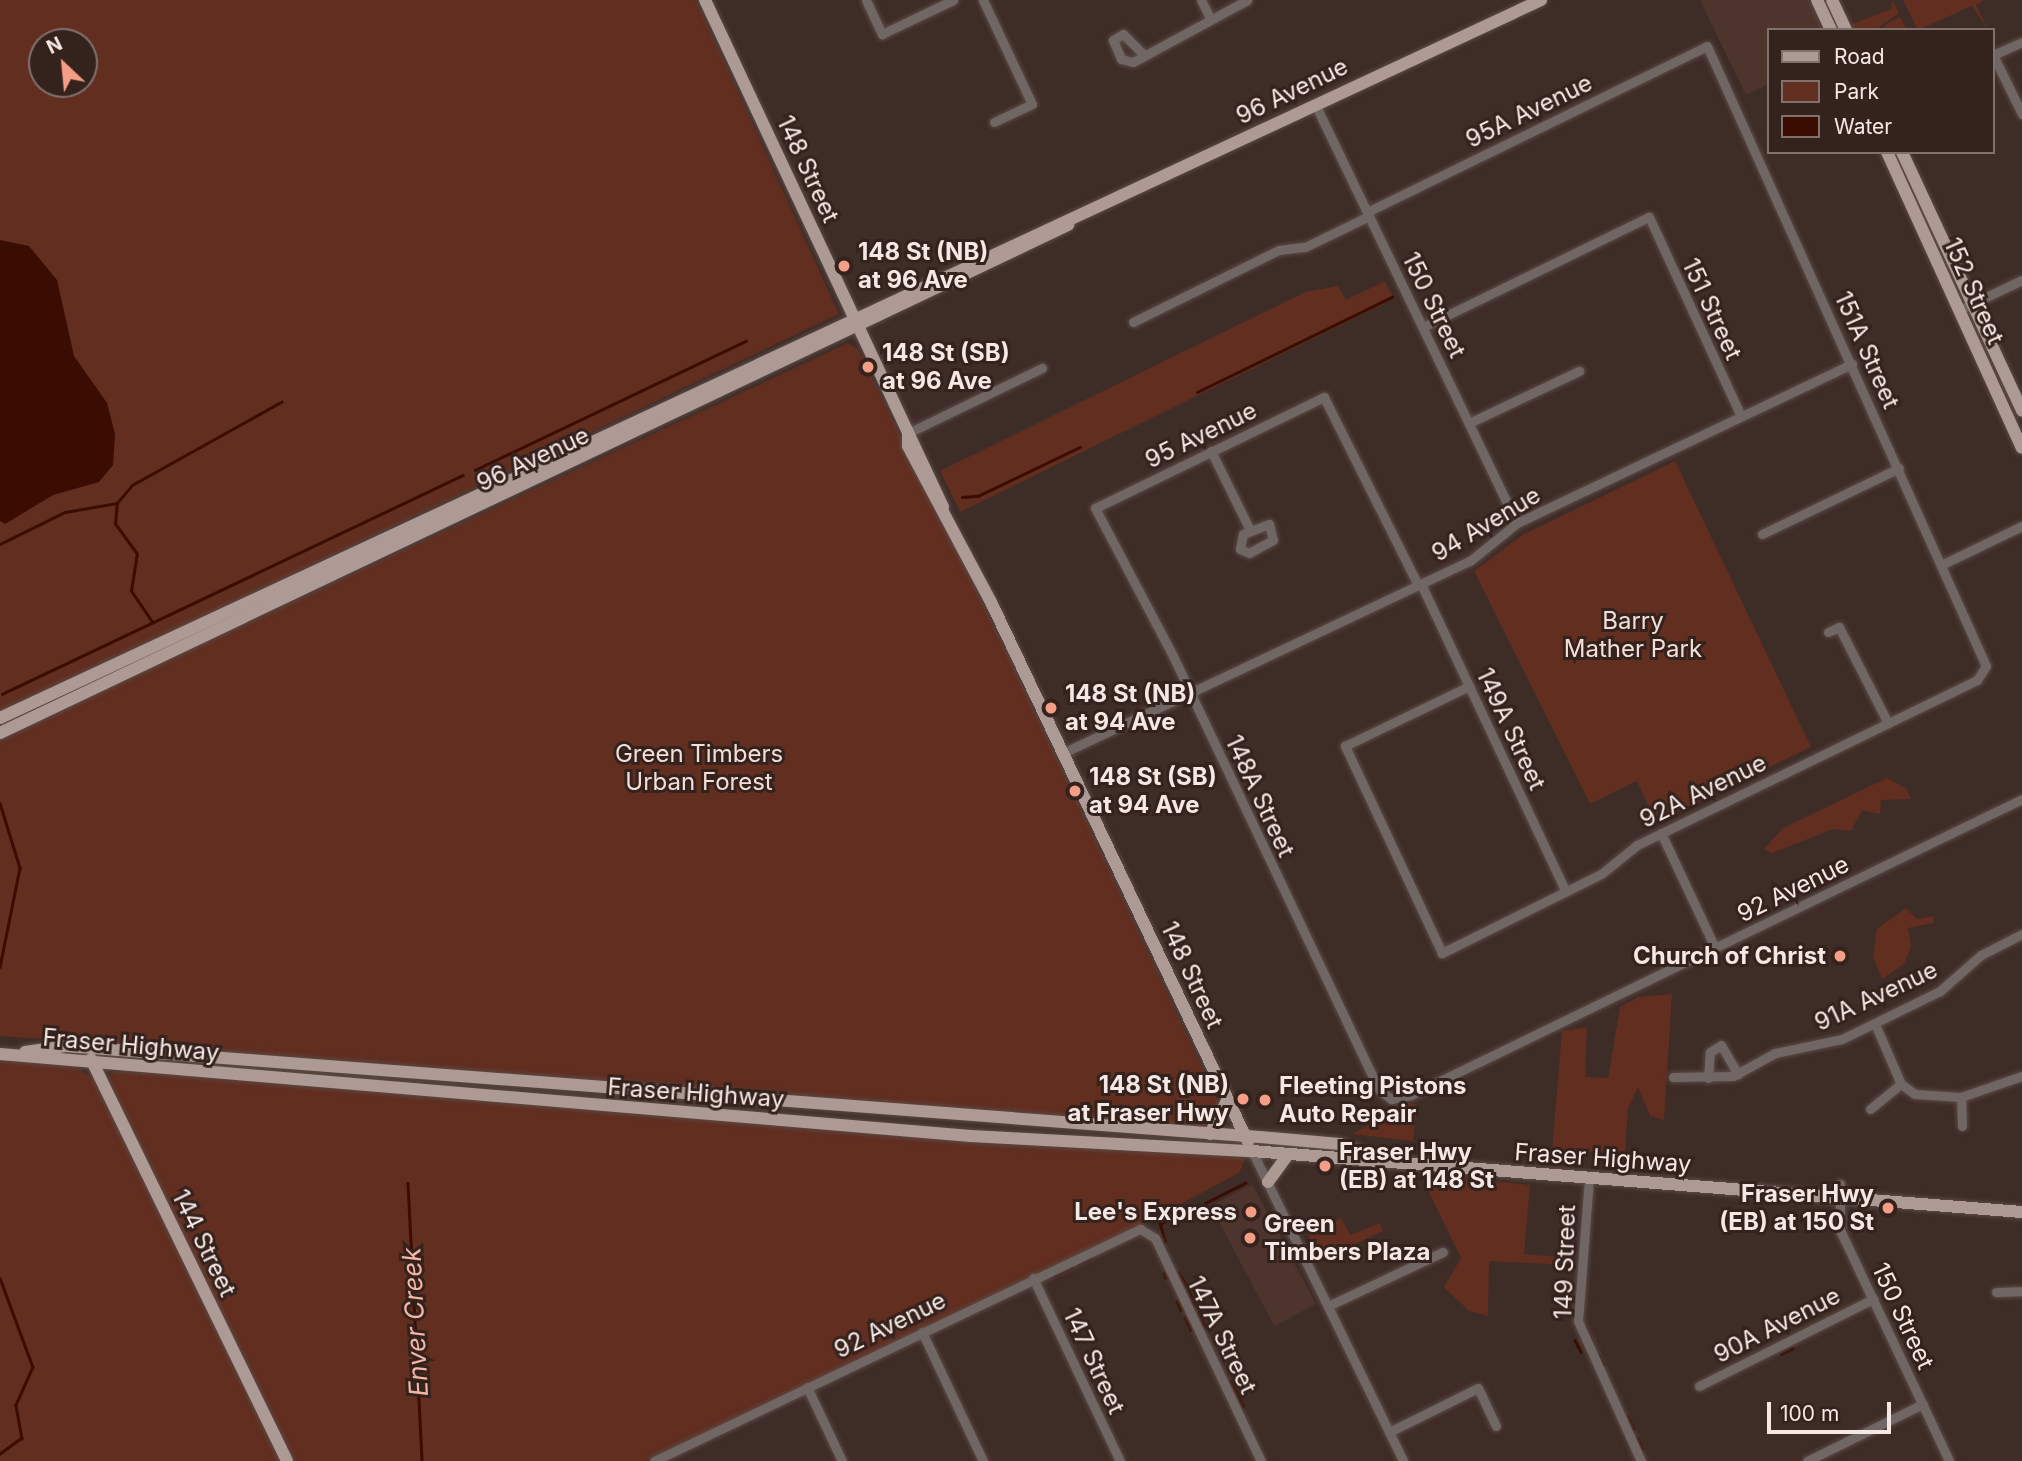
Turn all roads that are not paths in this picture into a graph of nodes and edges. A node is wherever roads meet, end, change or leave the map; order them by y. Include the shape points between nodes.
1 (705, 0) edge
2 (866, 0) edge
3 (953, 0) edge
4 (983, 0) edge
5 (1202, 0) edge
6 (1247, 0) edge
7 (1541, 0) edge
8 (1817, 0) edge
9 (1832, 0) edge
10 (1524, 1) edge
11 (1210, 18) junction
12 (1830, 28) edge
13 (1845, 28) edge
14 (2022, 42) edge
15 (1707, 46) joint
16 (1142, 53) dead end
17 (1994, 55) edge
18 (1994, 57) edge
19 (1315, 104) junction
20 (2022, 114) edge
21 (994, 122) dead end
22 (1888, 154) edge
23 (1903, 154) edge
24 (1368, 214) junction
25 (2022, 280) edge
26 (1966, 308) junction
27 (856, 323) junction
28 (1133, 323) dead end
29 (1423, 327) junction
30 (1852, 364) junction
31 (1042, 368) dead end
32 (1579, 370) dead end
33 (1324, 397) joint
34 (2022, 411) edge
35 (1741, 416) junction
36 (1469, 423) junction
37 (908, 433) junction
38 (2022, 448) edge
39 (1212, 451) junction
40 (1899, 468) junction
41 (1095, 508) joint
42 (1517, 523) junction
43 (2022, 526) edge
44 (1250, 530) dead end
45 (1762, 534) dead end
46 (1943, 564) junction
47 (1419, 584) junction
48 (1828, 632) dead end
49 (1985, 672) joint
50 (1469, 686) junction
51 (1189, 693) junction
52 (0, 718) edge
53 (1888, 723) junction
54 (0, 733) edge
55 (1063, 753) junction
56 (2022, 799) edge
57 (1661, 833) junction
58 (1566, 892) junction
59 (2022, 934) edge
60 (1715, 948) junction
61 (1875, 1024) junction
62 (72, 1047) junction
63 (3, 1054) edge
64 (93, 1062) junction
65 (1738, 1075) junction
66 (2022, 1076) edge
67 (1673, 1077) dead end
68 (1708, 1078) junction
69 (1901, 1084) junction
70 (1961, 1097) junction
71 (1228, 1099) junction
72 (1391, 1099) joint
73 (1870, 1109) dead end
74 (1962, 1126) dead end
75 (1210, 1134) junction
76 (1246, 1137) junction
77 (1252, 1152) junction
78 (1288, 1154) junction
79 (1389, 1163) junction
80 (1588, 1178) junction
81 (1268, 1182) junction
82 (1839, 1191) junction
83 (2022, 1212) edge
84 (1144, 1230) joint
85 (1443, 1252) dead end
86 (1033, 1278) junction
87 (2022, 1291) edge
88 (1996, 1292) dead end
89 (1873, 1298) junction
90 (1328, 1306) junction
91 (922, 1332) junction
92 (1699, 1386) dead end
93 (807, 1387) junction
94 (1923, 1404) junction
95 (1496, 1426) dead end
96 (1389, 1432) junction
97 (287, 1461) edge
98 (654, 1461) edge
99 (842, 1461) edge
100 (984, 1461) edge
101 (1120, 1461) edge
102 (1261, 1461) edge
103 (1403, 1461) edge
104 (1641, 1461) edge
105 (1807, 1461) edge
106 (1950, 1461) edge

1 - 27 main road, 148 Street
2 - 3 street via 882,34
4 - 21 street via 1032,104
5 - 11 street
6 - 11 street
7 - 10 main road, 96 Avenue
8 - 12 main road
9 - 13 main road
10 - 19 main road, 96 Avenue
11 - 16 street
14 - 17 street
15 - 24 street, 95A Avenue
15 - 30 street, 151A Street
18 - 20 street
19 - 24 street, 150 Street
19 - 27 main road, 96 Avenue via 1080,218 1028,234
22 - 26 main road, 152 Street
23 - 26 main road, 152 Street
24 - 28 street, 95A Avenue via 1305,247 1279,250
24 - 29 street, 150 Street
25 - 26 street
26 - 34 main road, 152 Street
26 - 38 main road, 152 Street
27 - 37 main road, 148 Street
27 - 52 main road, 96 Avenue
27 - 54 main road, 96 Avenue
29 - 35 street, 151 Street via 1649,217
29 - 36 street, 150 Street
30 - 35 street, 94 Avenue
30 - 40 street, 151A Street
31 - 37 street
32 - 36 street
33 - 39 street, 95 Avenue
33 - 47 street, 149A Street
35 - 42 street, 94 Avenue
36 - 42 street, 150 Street
37 - 55 main road, 148 Street via 908,446 943,507
39 - 41 street, 95 Avenue
39 - 44 street
40 - 45 street
40 - 46 street, 151A Street
41 - 51 street, 148A Street
42 - 47 street, 94 Avenue via 1469,561
43 - 46 street
46 - 49 street, 151A Street
47 - 50 street, 149A Street
47 - 51 street, 94 Avenue
48 - 53 street via 1839,627
49 - 53 street, 92A Avenue
50 - 58 street, 149A Street
50 - 58 street, 92A Avenue via 1345,746 1442,953
51 - 55 street, 94 Avenue
51 - 72 street, 148A Street via 1379,1089
53 - 57 street, 92A Avenue
55 - 71 main road, 148 Street
56 - 60 street, 92 Avenue
57 - 58 street, 92A Avenue
57 - 60 street
59 - 61 street, 91A Avenue via 1981,955 1945,988
60 - 72 street, 92 Avenue via 1411,1095
61 - 65 street, 91A Avenue via 1836,1041 1775,1053
61 - 69 street
62 - 63 main road, Fraser Highway
62 - 64 main road, 144 Street
62 - 75 main road, Fraser Highway
63 - 64 main road, Fraser Highway
64 - 77 main road, Fraser Highway via 971,1136
64 - 97 main road, 144 Street
65 - 68 street, 91A Avenue
65 - 68 street via 1721,1045 1710,1052
66 - 70 street
67 - 68 street, 91A Avenue
69 - 70 street via 1931,1099
69 - 73 street
70 - 74 street
71 - 75 main road
71 - 76 main road, 148 Street
75 - 76 main road, Fraser Highway
76 - 77 main road, 148 Street
76 - 79 main road, Fraser Highway via 1340,1144
77 - 78 main road, Fraser Highway
77 - 81 street, 148 Street
78 - 79 main road, Fraser Highway
78 - 81 main road
79 - 80 main road, Fraser Highway
80 - 82 main road, Fraser Highway
80 - 104 street, 149 Street via 1578,1321
81 - 90 street, 148 Street
82 - 83 main road, Fraser Highway
82 - 89 street, 150 Street via 1838,1224
84 - 86 street, 92 Avenue
84 - 102 street, 147A Street via 1155,1238
85 - 90 street
86 - 91 street, 92 Avenue
86 - 101 street, 147 Street
87 - 88 street
89 - 92 street, 90A Avenue
89 - 94 street, 150 Street
90 - 96 street, 148 Street
91 - 93 street, 92 Avenue
91 - 100 street
93 - 98 street, 92 Avenue
93 - 99 street
94 - 105 street
94 - 106 street, 150 Street
95 - 96 street via 1478,1388
96 - 103 street, 148 Street

